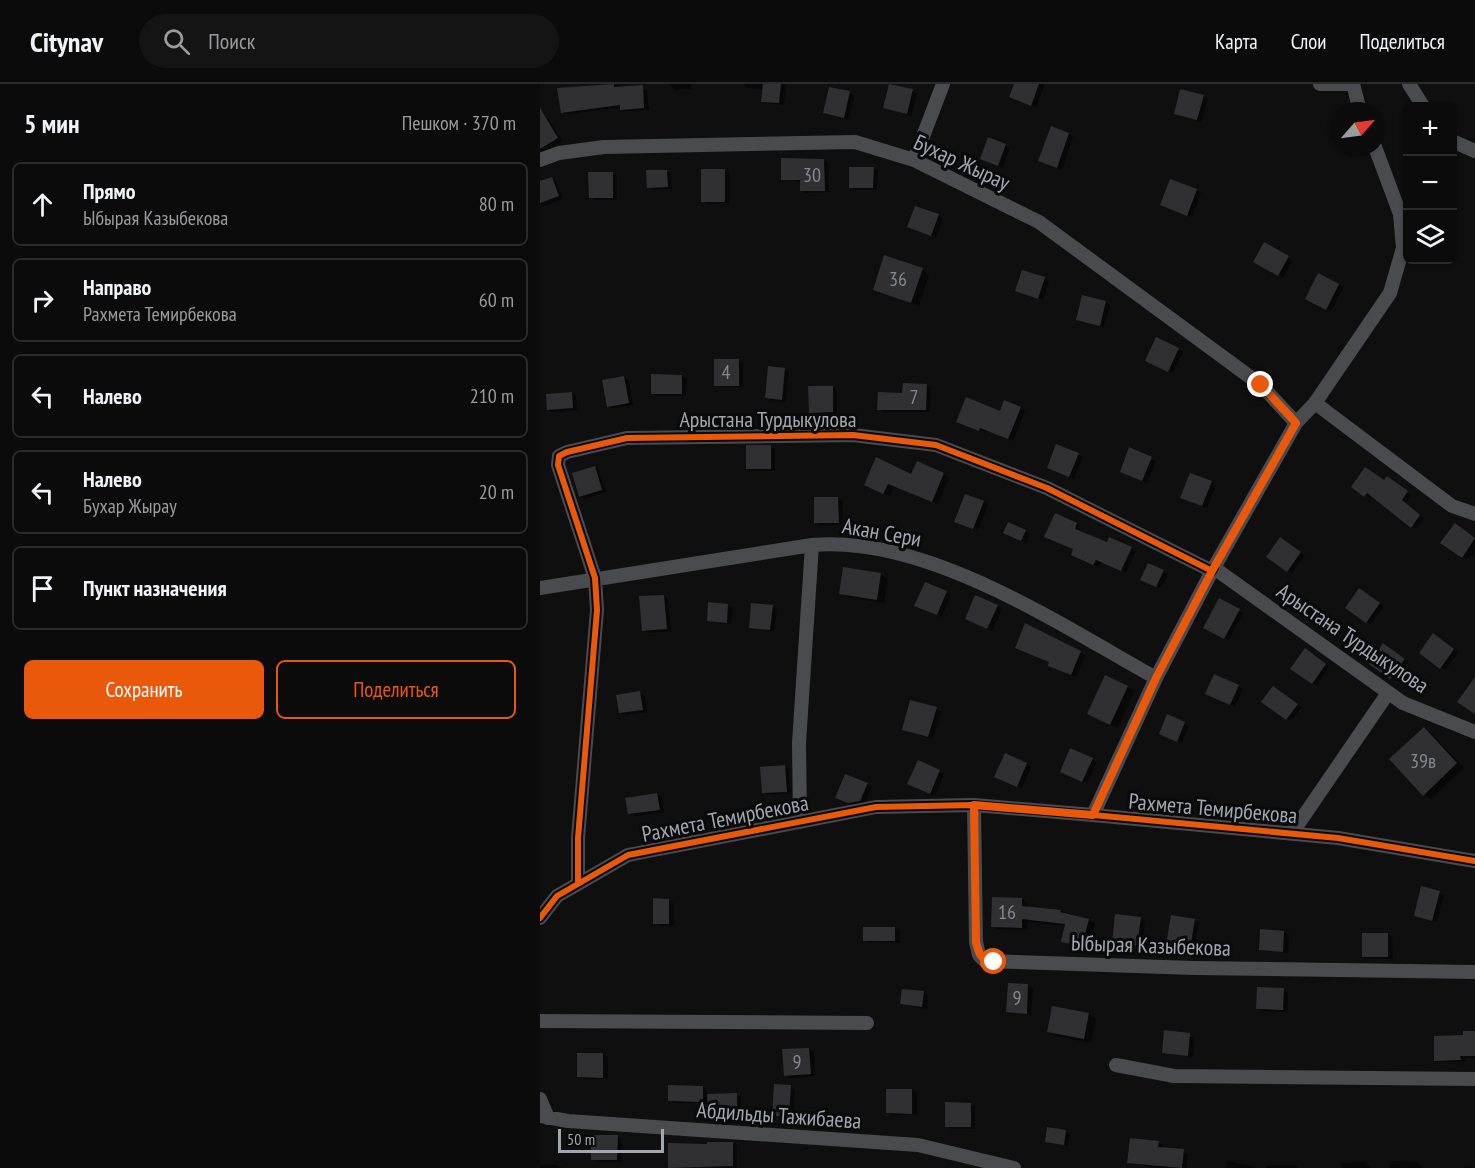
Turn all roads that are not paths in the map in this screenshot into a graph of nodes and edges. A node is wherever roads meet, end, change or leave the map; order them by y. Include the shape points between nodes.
1 (943, 84) edge
2 (1320, 84) edge
3 (1352, 84) edge
4 (1409, 84) edge
5 (1357, 102) edge
6 (1420, 102) edge
7 (1457, 143) edge
8 (1475, 151) edge
9 (1378, 156) edge
10 (540, 160) edge
11 (914, 160) junction
12 (1315, 403) junction
13 (1296, 423) junction
14 (1475, 514) edge
15 (812, 545) junction
16 (1213, 570) junction
17 (595, 578) junction
18 (540, 588) edge
19 (1156, 678) junction
20 (1388, 693) junction
21 (1475, 732) edge
22 (974, 805) junction
23 (1093, 815) junction
24 (800, 822) junction
25 (1292, 833) junction
26 (1475, 861) edge
27 (578, 881) junction
28 (540, 918) edge
29 (1475, 972) edge
30 (540, 1021) edge
31 (867, 1023) dead end
32 (1116, 1065) dead end
33 (1475, 1079) edge
34 (540, 1099) edge
35 (544, 1117) edge
36 (1014, 1168) edge

1 - 11 street
2 - 3 street
3 - 5 street
4 - 6 street
7 - 8 street
9 - 12 street via 1400,214 1403,248 1390,293
10 - 11 street, Бухар Жырау via 559,153 604,147 855,142
11 - 13 street, Бухар Жырау via 1039,222 1261,385
12 - 13 street
12 - 14 street via 1452,506
13 - 16 street
15 - 17 street, Акан Сери
15 - 19 street, Акан Сери via 842,542 929,561 1020,603
15 - 24 street via 799,743
16 - 17 street, Арыстана Турдыкулова via 1047,488 936,445 853,435 627,438 567,452 560,456 558,465
16 - 19 street
16 - 20 street, Арыстана Турдыкулова
17 - 18 street, Акан Сери
17 - 27 street via 597,610 578,838
19 - 23 street
20 - 21 street, Арыстана Турдыкулова
20 - 25 street
22 - 23 street, Рахмета Темирбекова
22 - 24 street, Рахмета Темирбекова via 876,807
22 - 29 street, Ыбырая Казыбекова via 976,942 985,961
23 - 25 street, Рахмета Темирбекова
24 - 27 street, Рахмета Темирбекова via 628,855
25 - 26 street, Рахмета Темирбекова
27 - 28 street, Рахмета Темирбекова via 557,896
30 - 31 street
32 - 33 street via 1174,1076
34 - 35 street
35 - 36 street, Абдильды Тажибаева via 918,1145

